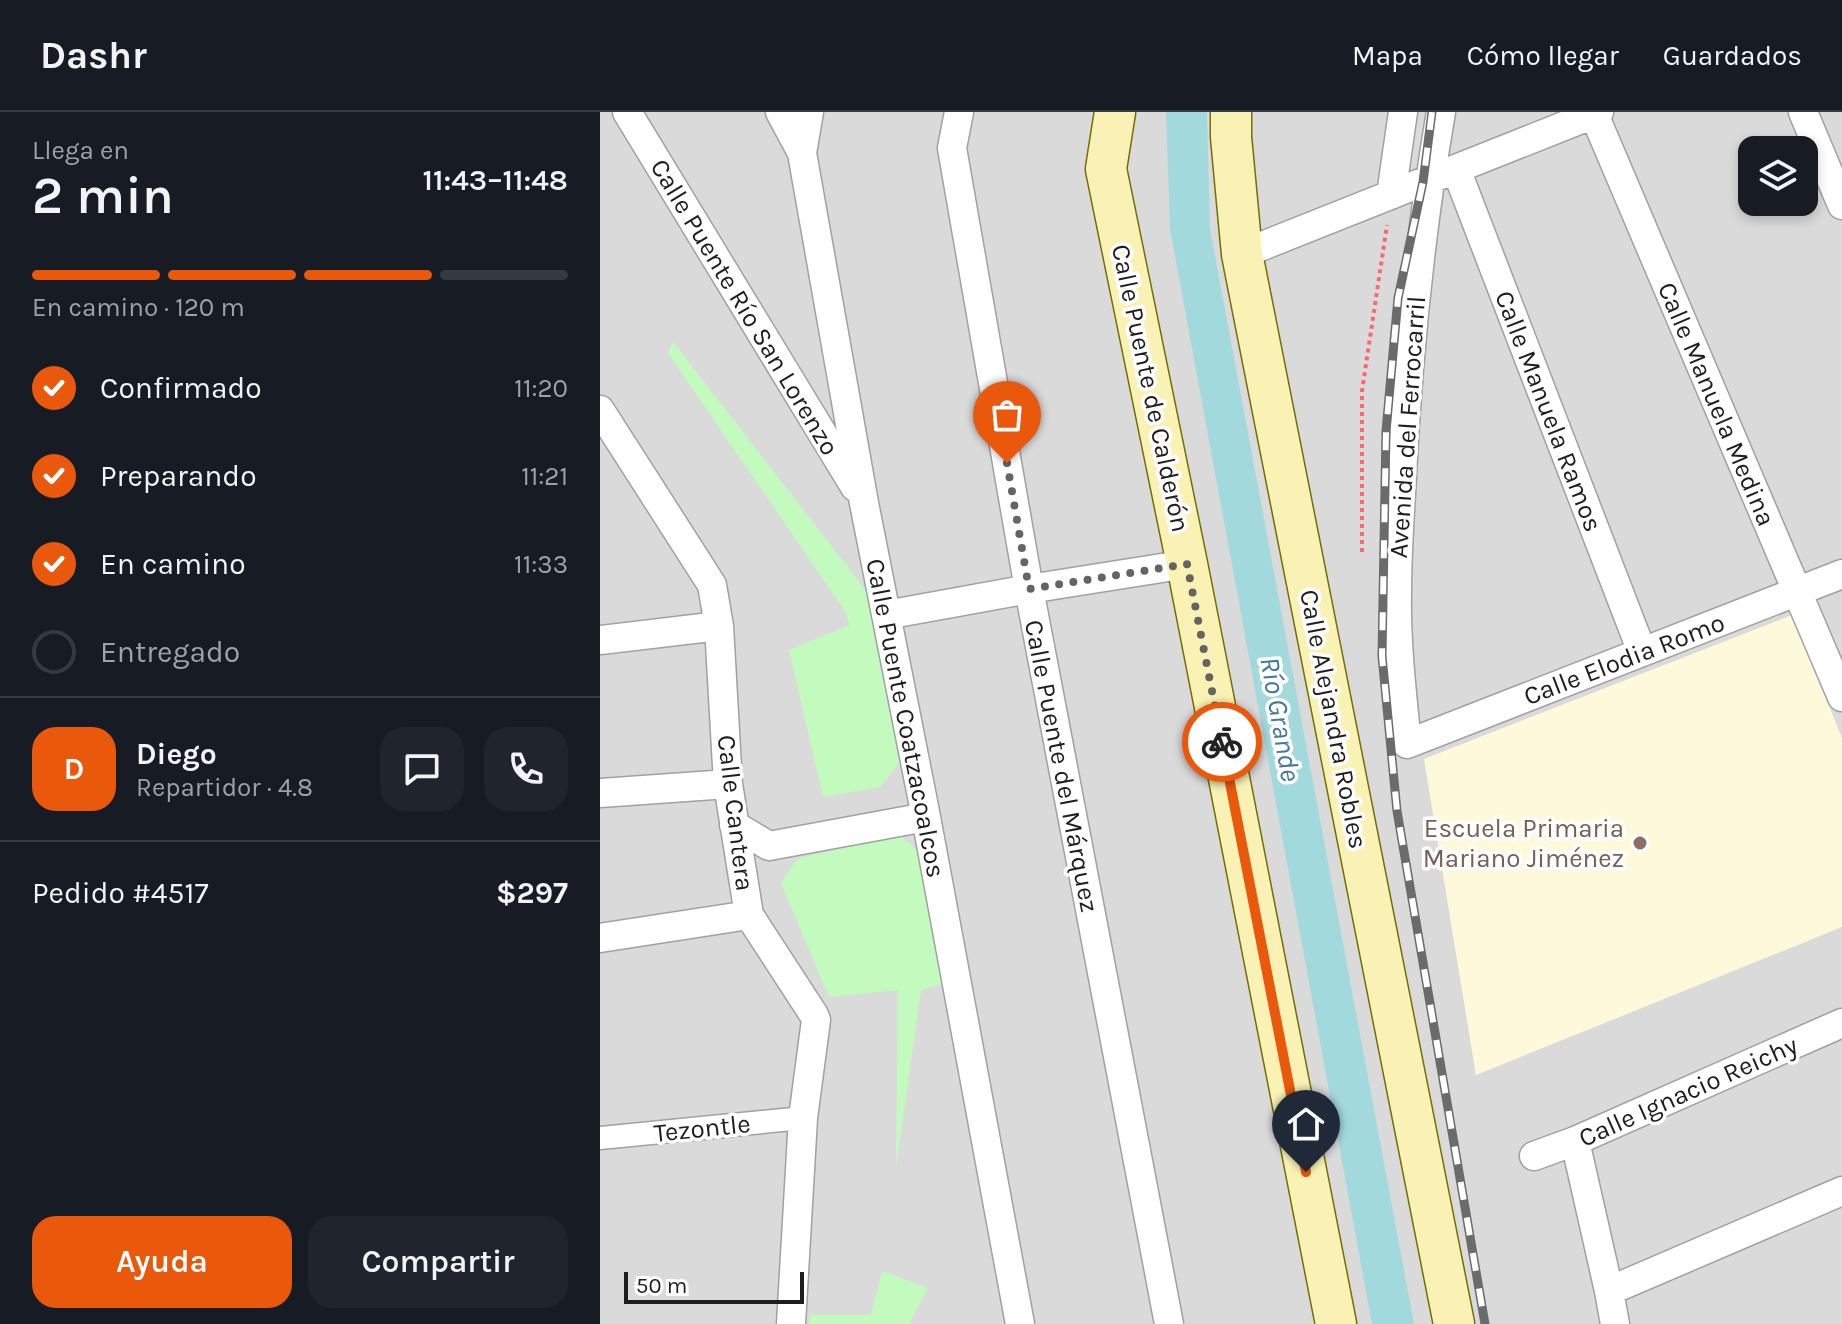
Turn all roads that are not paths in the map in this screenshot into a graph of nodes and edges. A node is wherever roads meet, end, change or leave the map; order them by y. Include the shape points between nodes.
1 (627, 112) edge
2 (780, 112) edge
3 (809, 112) edge
4 (959, 112) edge
5 (1115, 112) edge
6 (1231, 112) edge
7 (1403, 112) edge
8 (1441, 112) edge
9 (1803, 112) edge
10 (1595, 113) edge
11 (802, 153) junction
12 (1456, 169) junction
13 (1430, 179) junction
14 (1391, 195) junction
15 (1842, 205) edge
16 (1242, 254) junction
17 (600, 410) edge
18 (864, 503) junction
19 (1187, 564) junction
20 (1842, 574) edge
21 (1029, 589) junction
22 (1797, 592) junction
23 (886, 615) junction
24 (719, 626) junction
25 (600, 640) edge
26 (1642, 652) junction
27 (1842, 697) edge
28 (1407, 744) joint
29 (728, 784) junction
30 (600, 793) edge
31 (926, 817) junction
32 (734, 825) junction
33 (769, 846) junction
34 (743, 882) junction
35 (749, 915) junction
36 (600, 938) edge
37 (1842, 1023) edge
38 (803, 1118) junction
39 (600, 1138) edge
40 (1575, 1141) junction
41 (1534, 1156) dead end
42 (1842, 1191) edge
43 (1609, 1291) junction
44 (791, 1324) edge
45 (1020, 1324) edge
46 (1169, 1324) edge
47 (1336, 1324) edge
48 (1454, 1324) edge
49 (1615, 1324) edge

1 - 18 street, Calle Puente Río San Lorenzo
2 - 11 street
3 - 11 street, Calle Puente Coatzacoalcos
4 - 21 street, Calle Puente del Márquez via 952,148
5 - 19 main road, Calle Puente de Calderón via 1106,169
6 - 16 main road, Calle Alejandra Robles
7 - 14 street
8 - 13 street, Avenida del Ferrocarril
9 - 15 street
10 - 12 street
10 - 22 street, Calle Manuela Medina
11 - 18 street, Calle Puente Coatzacoalcos
12 - 13 street
12 - 26 street, Calle Manuela Ramos
13 - 14 street
13 - 28 street, Avenida del Ferrocarril via 1411,329 1396,593
14 - 16 street
16 - 48 main road, Calle Alejandra Robles
17 - 24 street, Calle Cantera via 712,585
18 - 23 street, Calle Puente Coatzacoalcos
19 - 21 street
19 - 47 main road, Calle Puente de Calderón
20 - 22 street, Calle Elodia Romo
21 - 23 street
21 - 46 street, Calle Puente del Márquez
22 - 26 street, Calle Elodia Romo
22 - 27 street, Calle Manuela Medina
23 - 31 street, Calle Puente Coatzacoalcos
24 - 25 street
24 - 29 street, Calle Cantera
26 - 28 street, Calle Elodia Romo
29 - 30 street
29 - 32 street, Calle Cantera
31 - 33 street
31 - 45 street, Calle Puente Coatzacoalcos
32 - 33 street
32 - 34 street, Calle Cantera
33 - 34 street
34 - 35 street, Calle Cantera
35 - 36 street
35 - 38 street, Calle Cantera via 816,1020
37 - 40 street, Calle Ignacio Reichy
38 - 39 street, Tezontle
38 - 44 street, Calle Cantera
40 - 41 street, Calle Ignacio Reichy
40 - 43 street
42 - 43 street
43 - 49 street

